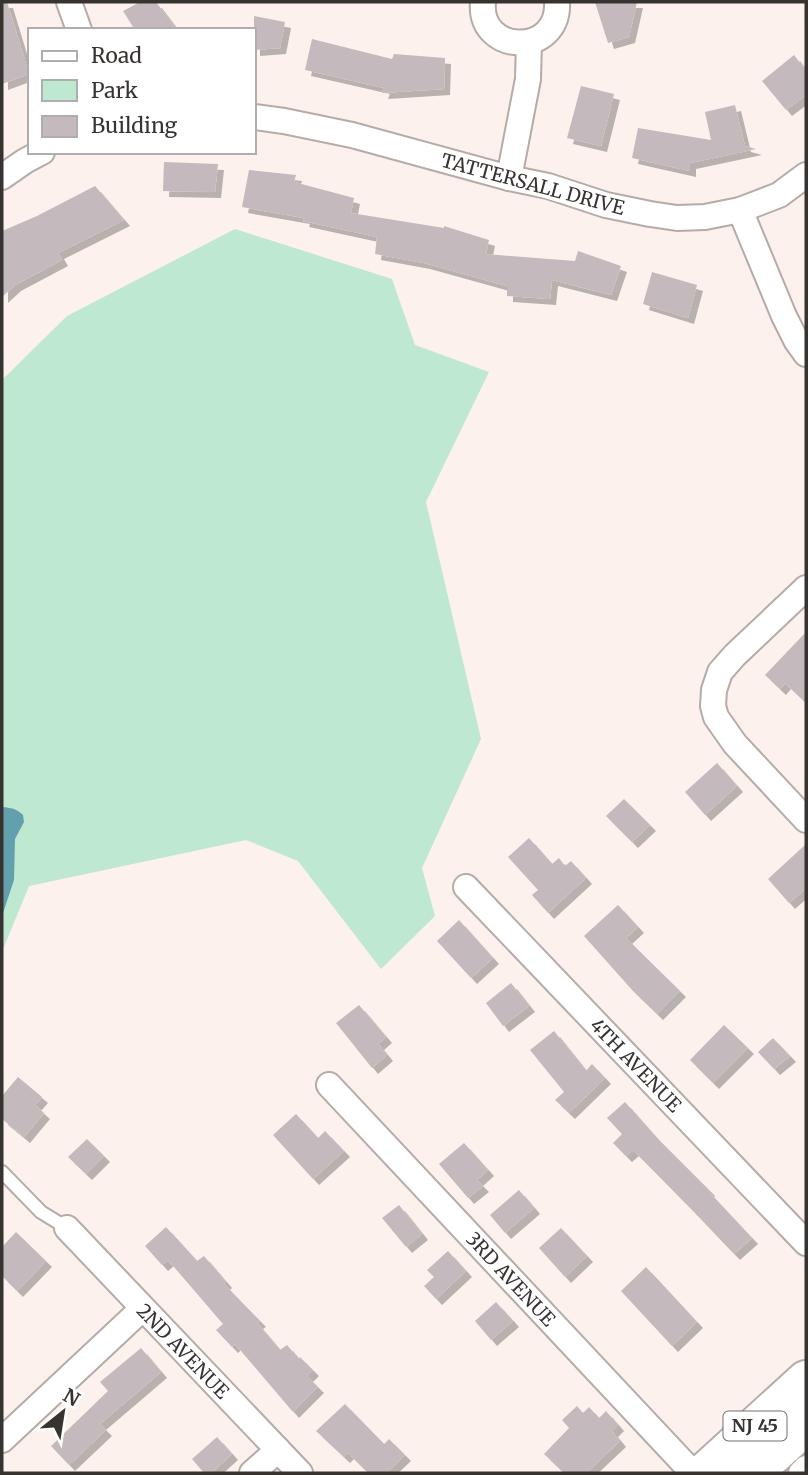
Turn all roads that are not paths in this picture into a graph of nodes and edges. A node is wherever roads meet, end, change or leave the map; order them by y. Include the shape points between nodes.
1 (69, 2) edge
2 (483, 2) edge
3 (556, 2) edge
4 (78, 28) edge
5 (529, 42) junction
6 (256, 117) edge
7 (38, 154) edge
8 (806, 175) edge
9 (2, 177) edge
10 (509, 178) junction
11 (740, 210) junction
12 (806, 354) edge
13 (806, 588) edge
14 (806, 820) edge
15 (466, 887) dead end
16 (329, 1084) dead end
17 (2, 1172) edge
18 (67, 1228) joint
19 (806, 1243) edge
20 (142, 1309) junction
21 (806, 1380) edge
22 (806, 1425) edge
23 (2, 1440) edge
24 (278, 1450) junction
25 (806, 1468) edge
26 (252, 1473) edge
27 (300, 1473) edge
28 (693, 1473) edge
29 (704, 1473) edge
30 (753, 1473) edge
31 (801, 1473) edge

1 - 4 street
2 - 5 street via 491,30 513,43
3 - 5 street via 549,29
5 - 10 street via 528,79
6 - 10 street, TATTERSALL DRIVE via 352,135
7 - 9 street
8 - 11 street, TATTERSALL DRIVE via 779,195
10 - 11 street, TATTERSALL DRIVE via 606,205 677,218
11 - 12 street via 784,316
13 - 14 street via 720,672 713,706 735,744
15 - 19 street, 4TH AVENUE
16 - 28 street, 3RD AVENUE
17 - 18 lane via 41,1212
18 - 20 street, 2ND AVENUE
20 - 23 street
20 - 24 street, 2ND AVENUE
21 - 29 main road, NJ 45
22 - 30 main road, NJ 45
24 - 26 street
24 - 27 street, 2ND AVENUE
25 - 31 street

